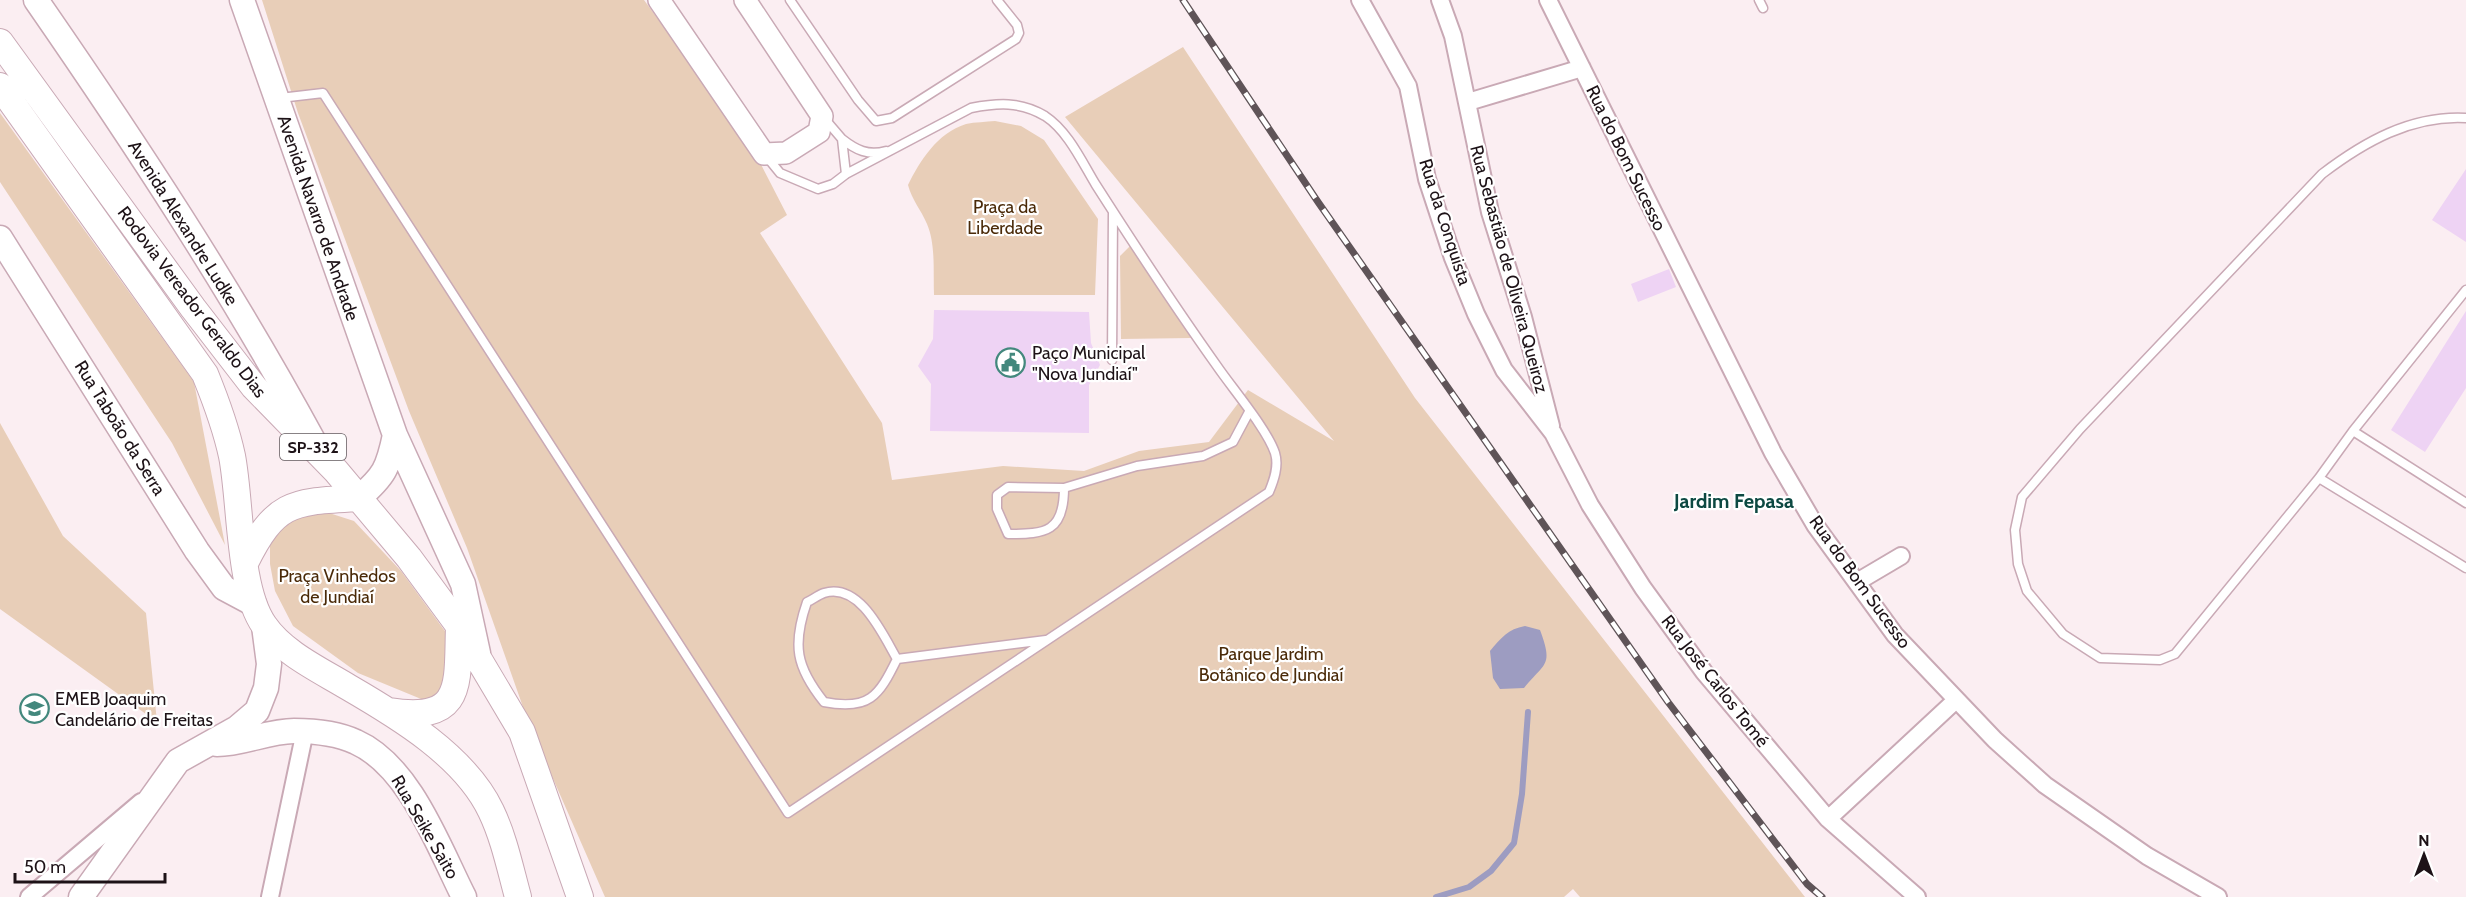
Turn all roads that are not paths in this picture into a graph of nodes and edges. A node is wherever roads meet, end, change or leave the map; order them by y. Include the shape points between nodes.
1 (36, 0) edge
2 (242, 0) edge
3 (659, 0) edge
4 (745, 0) edge
5 (790, 0) edge
6 (997, 0) edge
7 (1360, 0) edge
8 (1440, 0) edge
9 (1548, 0) edge
10 (0, 42) edge
11 (1582, 68) junction
12 (0, 86) edge
13 (276, 98) junction
14 (1468, 102) junction
15 (822, 116) junction
16 (2466, 118) edge
17 (842, 139) junction
18 (898, 149) junction
19 (764, 154) junction
20 (846, 174) junction
21 (1113, 212) junction
22 (0, 238) edge
23 (2466, 290) edge
24 (1112, 360) dead end
25 (1249, 412) junction
26 (2353, 431) junction
27 (1552, 433) junction
28 (395, 435) junction
29 (319, 453) junction
30 (2319, 478) junction
31 (1064, 488) junction
32 (359, 498) junction
33 (2466, 503) edge
34 (1901, 556) dead end
35 (245, 563) junction
36 (2466, 568) edge
37 (1857, 582) junction
38 (259, 615) junction
39 (459, 626) junction
40 (1050, 639) junction
41 (478, 655) junction
42 (897, 659) junction
43 (1956, 700) junction
44 (257, 711) junction
45 (389, 711) junction
46 (297, 731) junction
47 (212, 744) junction
48 (158, 788) junction
49 (1828, 819) junction
50 (29, 897) edge
51 (81, 897) edge
52 (270, 897) edge
53 (464, 897) edge
54 (519, 897) edge
55 (580, 897) edge
56 (1917, 897) edge
57 (2218, 897) edge

1 - 29 main road, Avenida Alexandre Ludke via 128,133 278,375
2 - 13 main road, Avenida Navarro de Andrade
3 - 19 street
4 - 15 street
5 - 6 lane via 869,116 883,121 1016,39 1017,25
7 - 27 street, Rua da Conquista via 1407,86 1427,179 1476,314 1504,370
8 - 14 street, Rua Sebastião de Oliveira Queiroz via 1453,36
9 - 11 street, Rua do Bom Sucesso
10 - 29 main road, Rodovia Vereador Geraldo Dias / SP-332 via 254,387
11 - 14 street
11 - 37 street, Rua do Bom Sucesso via 1773,453 1815,525
12 - 35 main road, Rodovia Vereador Geraldo Dias via 205,374 232,456
13 - 28 main road, Avenida Navarro de Andrade
13 - 40 lane via 323,93 788,813
14 - 27 street, Rua Sebastião de Oliveira Queiroz via 1490,212 1523,318
15 - 17 lane
15 - 19 street via 819,132 800,147 786,153
16 - 30 lane via 2451,117 2402,127 2355,148 2322,174 2080,429 2022,497 2015,530 2018,564 2027,591 2062,634 2100,658 2160,660 2175,654
17 - 18 lane via 857,151
17 - 20 lane
18 - 20 lane
18 - 21 lane via 971,108 992,104 1026,107 1046,117 1065,135
19 - 20 lane via 780,173 818,189
21 - 24 lane
21 - 25 lane
22 - 38 main road, Rua Taboão da Serra via 197,551 224,588
23 - 26 lane
25 - 31 lane via 1233,442 1203,456 1137,466
25 - 40 lane via 1275,452 1277,466 1269,492
26 - 30 lane
26 - 33 lane
27 - 49 street, Rua José Carlos Tomé via 1590,505 1643,588 1704,672
28 - 32 main road via 381,479
28 - 41 main road, Avenida Navarro de Andrade via 463,584
29 - 32 main road, Rodovia Vereador Geraldo Dias / SP-332
30 - 36 lane
31 - 31 lane via 1064,504 1051,527 1042,533 1008,534 997,509 997,495 1008,487
32 - 35 main road via 300,503 272,517
32 - 39 main road, Rodovia Vereador Geraldo Dias / SP-332
34 - 37 street
35 - 38 main road, Rodovia Vereador Geraldo Dias
37 - 43 street, Rua do Bom Sucesso via 1895,636
38 - 44 main road via 269,664 266,688
38 - 45 main road via 299,657
39 - 41 main road, Rodovia Vereador Geraldo Dias / SP-332
39 - 45 main road via 457,684 450,698 439,710 428,714
40 - 42 lane
41 - 55 main road, Rodovia Vereador Geraldo Dias / SP-332 via 522,732
42 - 42 lane via 883,688 862,703 824,702 806,679 799,655 799,626 807,602 826,592 850,596 871,614
43 - 49 street
43 - 57 street, Rua do Bom Sucesso via 2045,785 2147,856
44 - 46 street via 269,723
44 - 47 main road
45 - 54 main road via 445,755 489,808
46 - 47 main road, Rua Seike Saito via 232,744
46 - 52 street
46 - 53 main road, Rua Seike Saito via 356,741 389,766 408,790
47 - 48 main road via 178,761
48 - 50 street
48 - 51 main road
49 - 56 street, Rua José Carlos Tomé

